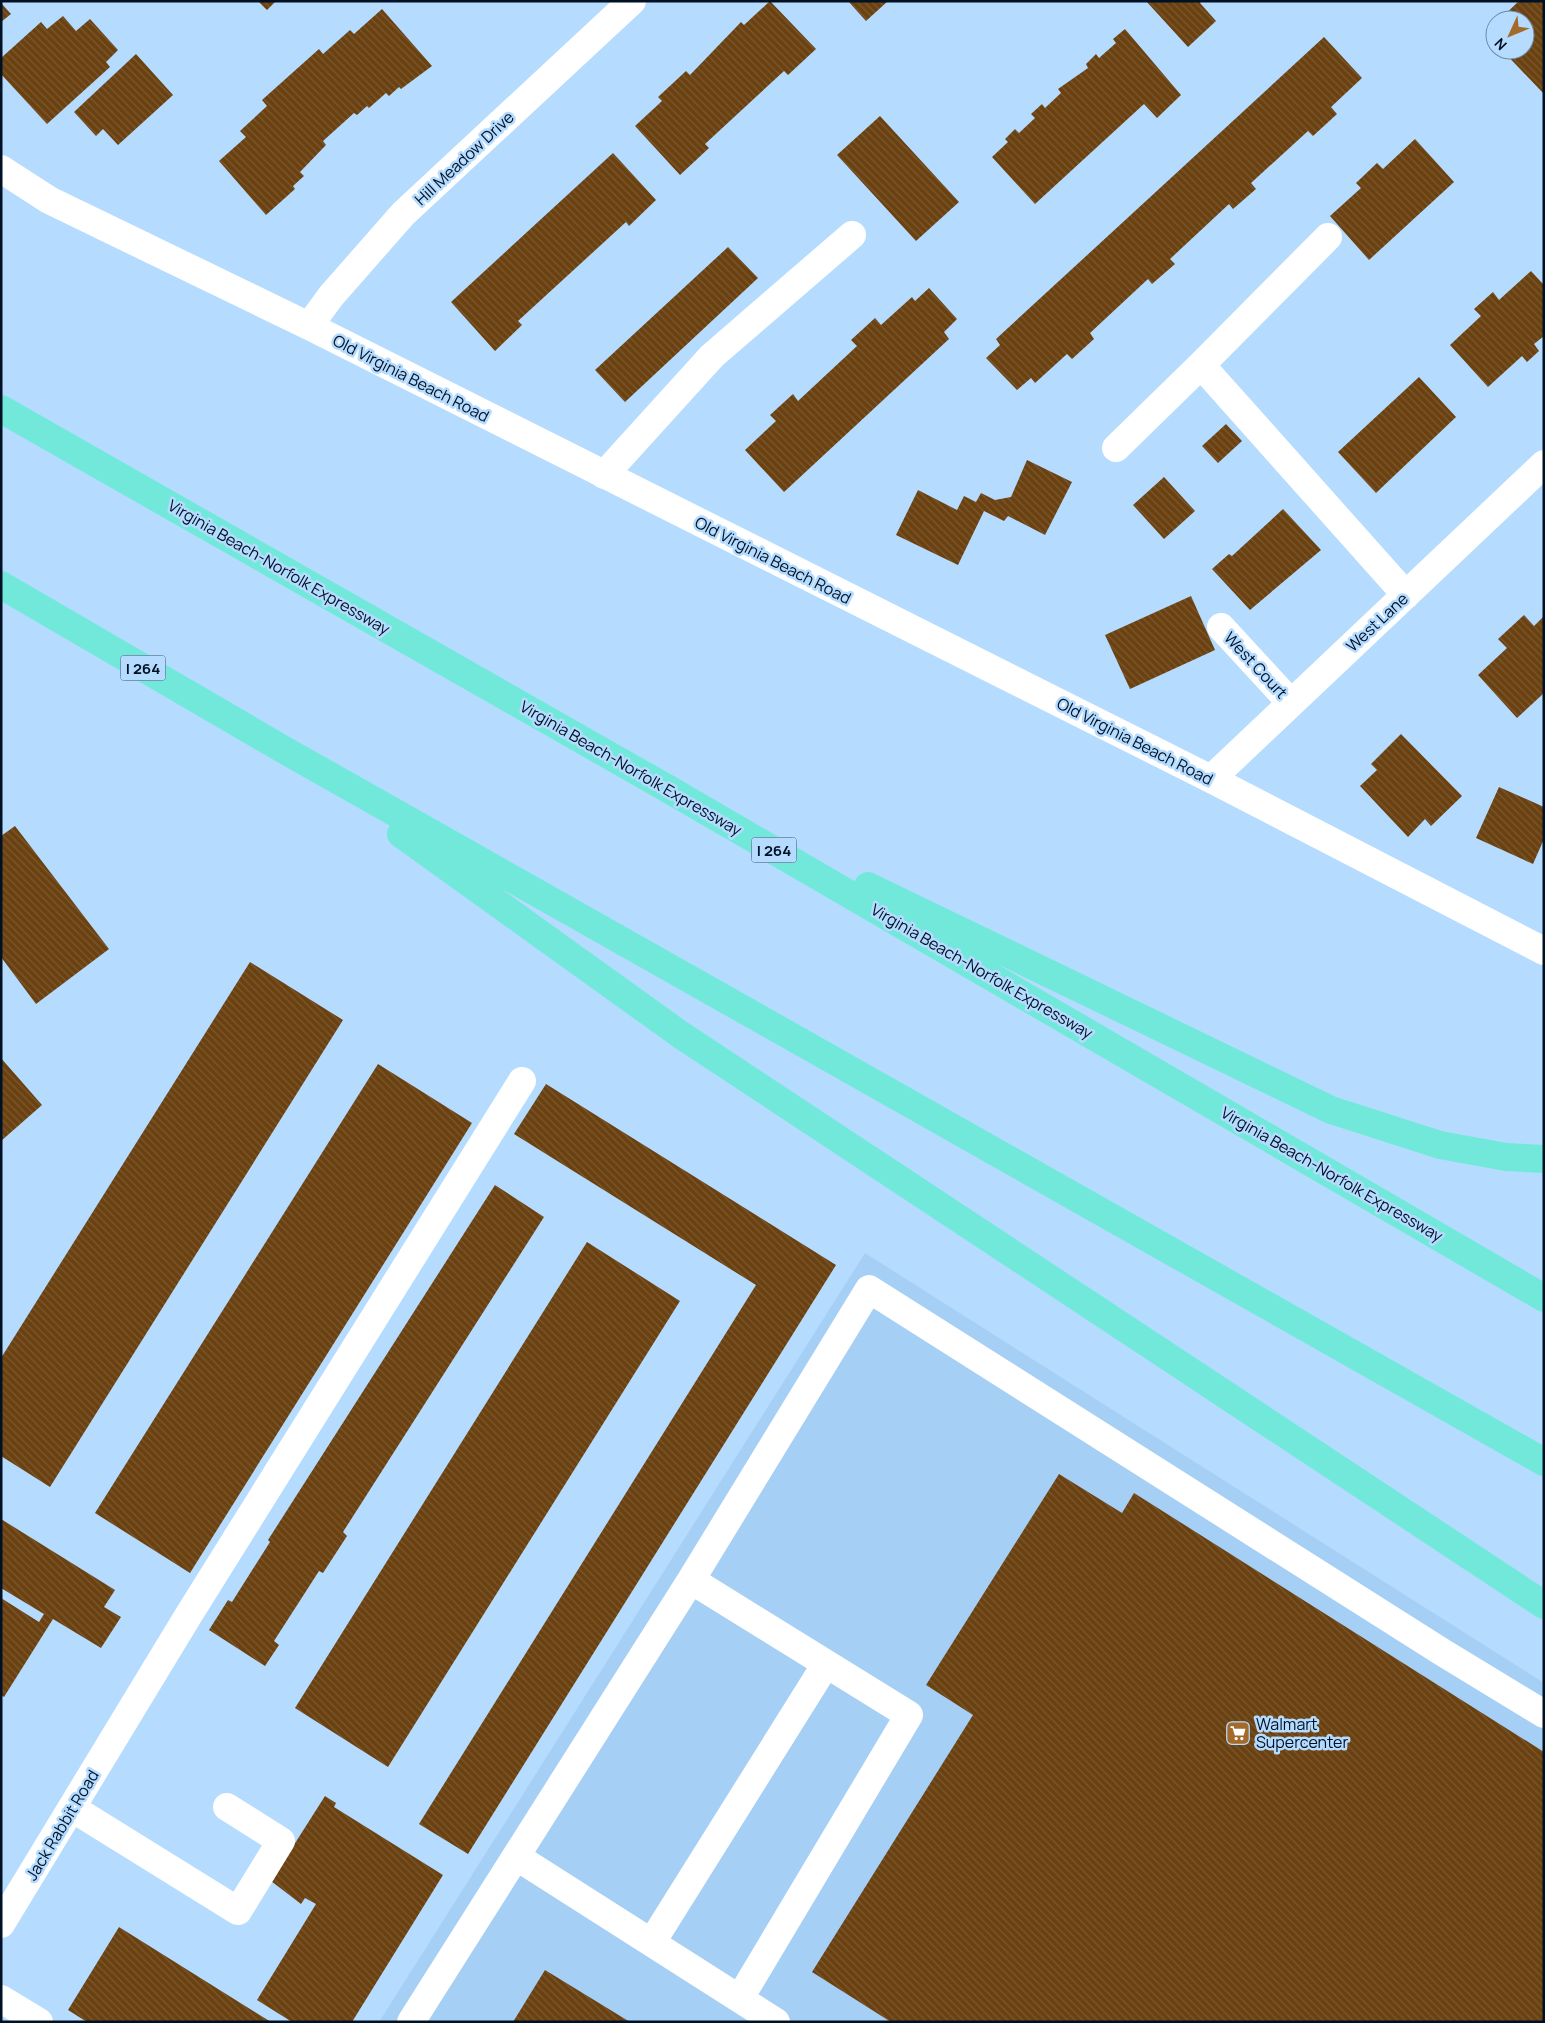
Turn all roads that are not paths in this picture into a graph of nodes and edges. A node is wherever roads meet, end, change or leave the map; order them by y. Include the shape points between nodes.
1 (632, 1) edge
2 (1, 169) edge
3 (852, 236) dead end
4 (1328, 237) dead end
5 (309, 326) junction
6 (1202, 366) junction
7 (1, 409) edge
8 (1116, 448) dead end
9 (1544, 464) edge
10 (604, 475) junction
11 (1, 585) edge
12 (1406, 595) junction
13 (1222, 627) dead end
14 (1291, 703) junction
15 (286, 751) junction
16 (1211, 779) junction
17 (670, 790) junction
18 (1544, 952) edge
19 (522, 1080) dead end
20 (1544, 1159) edge
21 (1544, 1298) edge
22 (1544, 1462) edge
23 (691, 1580) junction
24 (1544, 1605) edge
25 (826, 1664) junction
26 (1544, 1714) edge
27 (227, 1807) dead end
28 (72, 1808) junction
29 (517, 1856) junction
30 (3, 1918) edge
31 (652, 1942) junction
32 (1, 1998) edge
33 (740, 1998) junction
34 (39, 2022) edge
35 (411, 2022) edge
36 (776, 2022) edge

1 - 5 street, Hill Meadow Drive via 403,214
2 - 5 street, Old Virginia Beach Road via 49,200
3 - 10 street via 712,356
4 - 6 street
5 - 10 street, Old Virginia Beach Road
6 - 8 street
6 - 12 street
7 - 17 highway, Virginia Beach-Norfolk Expressway / I 264
9 - 12 street, West Lane
10 - 16 street, Old Virginia Beach Road
11 - 15 highway, I 264
12 - 14 street, West Lane
13 - 14 street, West Court
14 - 16 street, West Lane
15 - 22 highway, I 264
15 - 24 highway via 681,1035
16 - 18 street, Old Virginia Beach Road
17 - 20 highway via 1331,1110 1440,1145 1506,1157
17 - 21 highway, Virginia Beach-Norfolk Expressway / I 264
19 - 28 street, Jack Rabbit Road via 198,1599
23 - 25 street
23 - 26 street via 869,1289
23 - 29 street
25 - 31 street
25 - 33 street via 909,1715
27 - 28 street via 281,1841 238,1911
28 - 30 street, Jack Rabbit Road
29 - 31 street
29 - 35 street
31 - 33 street
32 - 34 street
33 - 36 street

